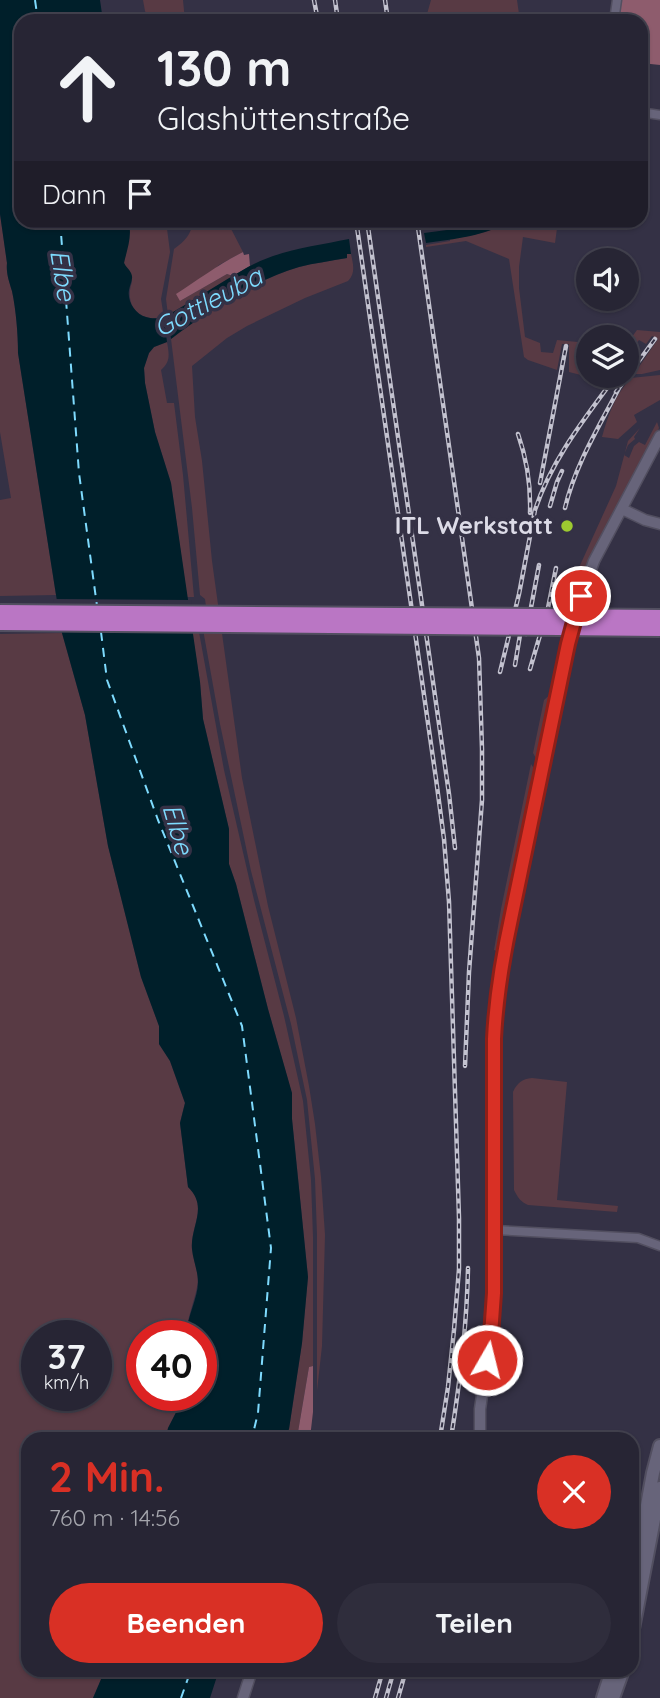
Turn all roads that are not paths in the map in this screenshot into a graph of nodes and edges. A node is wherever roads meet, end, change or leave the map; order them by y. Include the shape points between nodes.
1 (660, 436) edge
2 (622, 509) junction
3 (660, 524) edge
4 (0, 612) edge
5 (660, 617) edge
6 (0, 623) edge
7 (660, 629) edge
8 (495, 1230) junction
9 (660, 1246) edge
10 (480, 1432) edge
11 (660, 1446) edge
12 (660, 1488) edge
13 (639, 1549) edge
14 (639, 1598) edge
15 (250, 1677) edge
16 (610, 1677) edge
17 (621, 1677) edge
18 (243, 1698) edge
19 (603, 1698) edge
20 (614, 1698) edge

1 - 2 street
2 - 3 street
2 - 8 street via 594,561 574,617 503,957 494,1039
4 - 5 highway, bridge
6 - 7 highway, bridge
8 - 9 street via 631,1237
8 - 10 street via 493,1314
11 - 13 main road
12 - 14 main road
15 - 18 street
16 - 19 main road
17 - 20 main road

